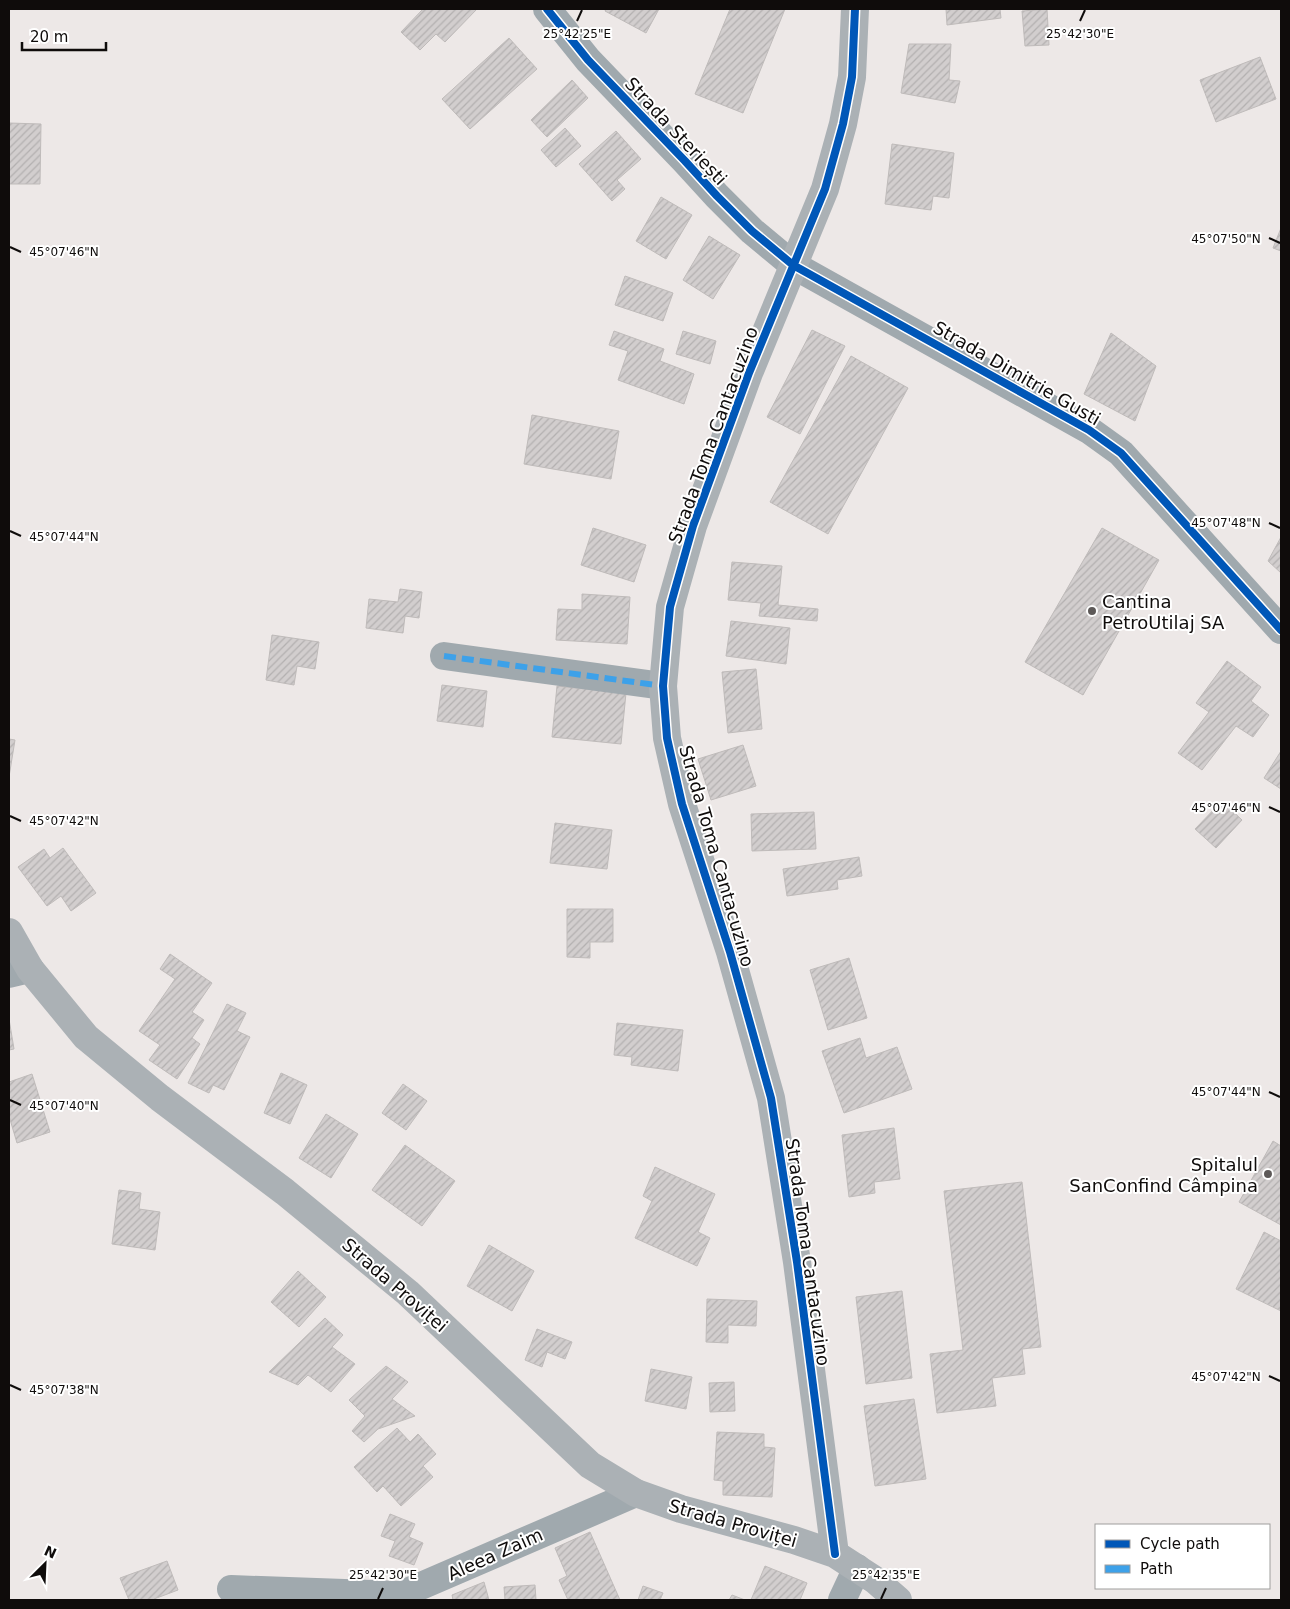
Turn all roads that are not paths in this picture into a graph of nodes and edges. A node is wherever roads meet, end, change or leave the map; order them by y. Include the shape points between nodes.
1 (547, 9) edge
2 (855, 9) edge
3 (792, 265) junction
4 (1281, 630) edge
5 (444, 656) dead end
6 (663, 686) junction
7 (9, 932) edge
8 (19, 972) edge
9 (636, 1493) junction
10 (846, 1561) junction
11 (231, 1589) dead end
12 (842, 1600) edge
13 (898, 1600) edge

1 - 3 street, Strada Steriești via 588,60 717,196
2 - 3 street, Strada Toma Cantacuzino via 852,77 843,124 825,189
3 - 4 street, Strada Dimitrie Gusti via 1089,430 1121,453
3 - 6 street, Strada Toma Cantacuzino via 693,526 670,607
5 - 6 street
6 - 10 street, Strada Toma Cantacuzino via 667,738 682,804 730,952 771,1098
7 - 8 street, Strada Proviței
8 - 9 street, Strada Proviței via 86,1037 408,1294 590,1464
9 - 10 street, Strada Proviței via 681,1509 794,1540
9 - 11 street, Aleea Zaim via 400,1595
10 - 12 street
10 - 13 street, Strada Proviței

